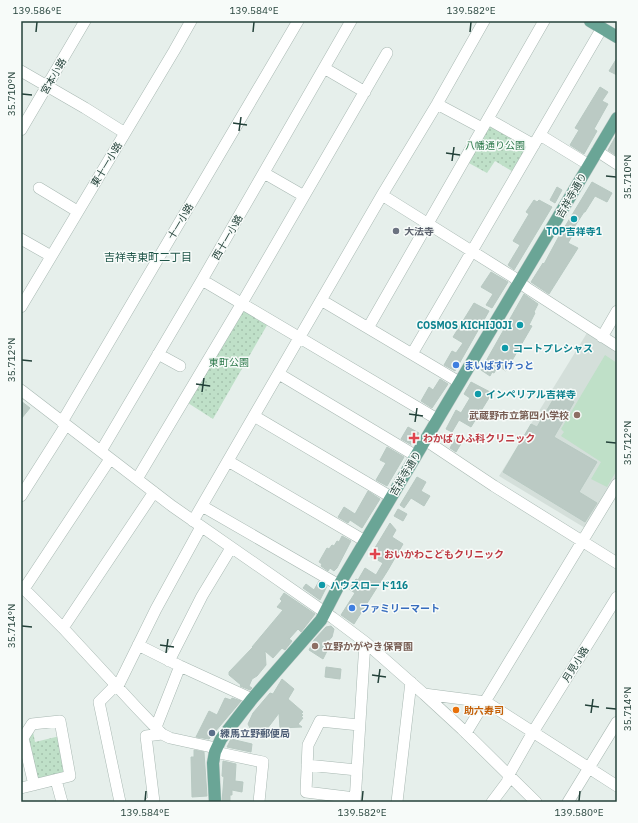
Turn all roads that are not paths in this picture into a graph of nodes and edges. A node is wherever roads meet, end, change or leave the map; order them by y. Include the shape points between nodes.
1 (85, 21) edge
2 (191, 21) edge
3 (298, 21) edge
4 (351, 21) edge
5 (484, 21) edge
6 (544, 21) edge
7 (597, 24) edge
8 (617, 37) edge
9 (387, 53) dead end
10 (324, 68) junction
11 (21, 71) edge
12 (47, 86) junction
13 (365, 92) junction
14 (437, 104) junction
15 (617, 118) edge
16 (485, 124) junction
17 (21, 130) edge
18 (124, 133) junction
19 (537, 140) junction
20 (597, 151) junction
21 (617, 164) edge
22 (588, 165) junction
23 (264, 173) junction
24 (39, 188) dead end
25 (382, 195) junction
26 (304, 196) junction
27 (77, 211) junction
28 (428, 224) junction
29 (21, 239) edge
30 (472, 251) junction
31 (51, 256) junction
32 (202, 280) junction
33 (520, 282) junction
34 (321, 300) junction
35 (242, 303) junction
36 (21, 307) edge
37 (617, 311) edge
38 (368, 328) junction
39 (602, 337) junction
40 (300, 338) junction
41 (617, 346) edge
42 (158, 354) junction
43 (412, 354) junction
44 (180, 366) dead end
45 (279, 374) junction
46 (459, 382) junction
47 (21, 390) edge
48 (254, 416) junction
49 (437, 419) junction
50 (64, 424) junction
51 (426, 440) junction
52 (101, 451) junction
53 (416, 456) junction
54 (110, 459) junction
55 (228, 461) junction
56 (137, 479) junction
57 (617, 484) edge
58 (154, 492) junction
59 (21, 496) edge
60 (391, 497) junction
61 (202, 506) junction
62 (197, 524) junction
63 (583, 541) junction
64 (365, 542) junction
65 (231, 548) junction
66 (617, 563) edge
67 (338, 585) junction
68 (23, 587) edge
69 (617, 597) edge
70 (325, 613) junction
71 (63, 628) junction
72 (365, 642) junction
73 (138, 645) junction
74 (169, 660) junction
75 (180, 666) junction
76 (411, 682) junction
77 (118, 686) junction
78 (424, 694) junction
79 (252, 699) junction
80 (486, 702) junction
81 (617, 722) edge
82 (359, 725) junction
83 (159, 730) junction
84 (533, 732) junction
85 (466, 733) junction
86 (216, 750) junction
87 (307, 765) junction
88 (589, 768) junction
89 (356, 770) junction
90 (509, 777) junction
91 (56, 780) junction
92 (34, 785) junction
93 (617, 786) edge
94 (21, 788) edge
95 (355, 800) edge
96 (62, 802) edge
97 (120, 802) edge
98 (151, 802) edge
99 (215, 802) edge
100 (259, 802) edge
101 (397, 802) edge
102 (492, 802) edge
103 (536, 802) edge
104 (568, 802) edge

1 - 12 street, 宮本小路
2 - 18 street, 東十一小路
3 - 50 street, 十一小路
4 - 10 street, 西十一小路
5 - 14 street
6 - 16 street
7 - 8 main road
7 - 19 street
9 - 13 street
10 - 13 street
10 - 23 street, 西十一小路
11 - 12 street
12 - 17 street, 宮本小路
12 - 18 street
13 - 26 street
14 - 16 street
14 - 25 street
15 - 20 main road, 吉祥寺通り
16 - 19 street
16 - 28 street
18 - 27 street, 東十一小路
19 - 22 street
19 - 30 street
20 - 21 street
20 - 22 main road, 吉祥寺通り
22 - 33 main road, 吉祥寺通り
23 - 26 street
23 - 32 street, 西十一小路
24 - 27 street
25 - 28 street
25 - 34 street
26 - 35 street
27 - 31 street, 東十一小路
28 - 30 street
28 - 38 street
29 - 31 street
30 - 33 street
30 - 43 street
31 - 36 street, 東十一小路
32 - 35 street
32 - 42 street, 西十一小路
33 - 39 street
33 - 46 main road, 吉祥寺通り
34 - 38 street
34 - 40 street
35 - 40 street
35 - 56 street
37 - 39 street
38 - 43 street
39 - 41 street
40 - 45 street
40 - 49 street
42 - 44 street
42 - 52 street, 西十一小路
43 - 46 street
45 - 48 street
45 - 53 street
46 - 49 main road, 吉祥寺通り
47 - 50 street
48 - 55 street
48 - 60 street
49 - 51 main road, 吉祥寺通り
50 - 52 street
50 - 59 street, 十一小路
51 - 53 main road, 吉祥寺通り
51 - 63 street
52 - 54 street
53 - 60 main road, 吉祥寺通り
54 - 56 street
54 - 68 street
55 - 61 street
55 - 64 street
56 - 58 street
57 - 63 street
58 - 62 street
58 - 71 street
60 - 64 main road, 吉祥寺通り
61 - 62 street
61 - 67 street
62 - 65 street
62 - 73 street
63 - 66 street
63 - 80 street
64 - 67 main road, 吉祥寺通り
65 - 70 street
65 - 74 street via 202,596
67 - 70 main road, 吉祥寺通り
68 - 71 street
69 - 84 street, 月見小路
70 - 72 street
70 - 79 main road, 吉祥寺通り
71 - 77 street
72 - 76 street
72 - 82 street
73 - 74 street
73 - 77 street
74 - 75 street
75 - 79 street
75 - 83 street
76 - 78 street
76 - 101 street
77 - 83 street
77 - 97 street via 99,702
78 - 80 street
78 - 85 street
79 - 86 main road, 吉祥寺通り via 226,732
80 - 84 street
80 - 85 street
81 - 88 street
82 - 87 street via 320,721 308,745
82 - 89 street
83 - 86 street via 170,738
83 - 98 street via 146,736 154,802
84 - 88 street
84 - 90 street, 月見小路
85 - 90 street
86 - 99 main road, 吉祥寺通り via 212,772
86 - 100 street via 263,762
87 - 89 street
87 - 95 street via 306,792
88 - 93 street
88 - 104 street
89 - 95 street
90 - 102 street, 月見小路
90 - 103 street
91 - 92 street
91 - 92 street via 70,776 60,721 32,724 23,738
91 - 96 street
92 - 94 street

